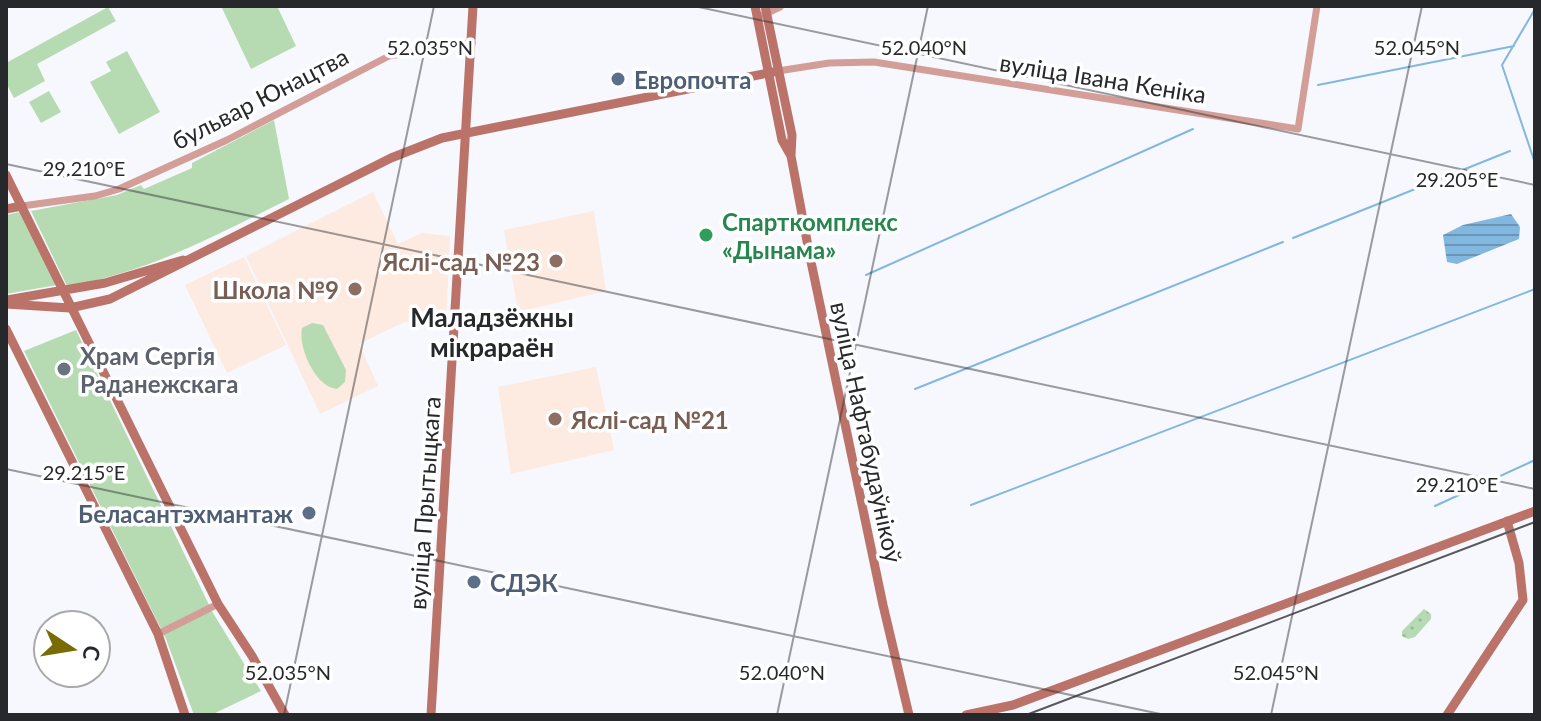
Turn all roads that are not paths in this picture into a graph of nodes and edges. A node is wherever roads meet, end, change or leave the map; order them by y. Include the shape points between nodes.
1 (473, 6) edge
2 (755, 6) edge
3 (1317, 6) edge
4 (782, 7) edge
5 (763, 13) edge
6 (472, 43) junction
7 (773, 72) junction
8 (467, 131) junction
9 (6, 175) edge
10 (22, 206) junction
11 (6, 209) edge
12 (194, 257) junction
13 (64, 291) junction
14 (6, 302) edge
15 (70, 308) junction
16 (6, 329) edge
17 (1535, 511) edge
18 (1507, 521) junction
19 (218, 604) junction
20 (158, 634) junction
21 (185, 715) edge
22 (285, 715) edge
23 (431, 715) edge
24 (909, 715) edge
25 (966, 715) edge
26 (1447, 715) edge

1 - 6 main road, вуліца Прытыцкага
2 - 5 main road, вуліца Нафтабудаўнікоў
3 - 7 street, вуліца Івана Кеніка via 1298,129 874,62
4 - 5 street
5 - 7 main road, вуліца Нафтабудаўнікоў
6 - 8 main road, вуліца Прытыцкага
6 - 10 street, бульвар Юнацтва via 389,56 119,189
7 - 8 main road
7 - 24 main road, вуліца Нафтабудаўнікоў via 792,135 791,156
8 - 12 main road via 391,158
8 - 23 main road, вуліца Прытыцкага
9 - 10 main road
10 - 11 main road, бульвар Юнацтва
10 - 13 main road
12 - 13 main road
12 - 15 main road via 110,299
13 - 14 main road
13 - 15 main road
14 - 15 main road
15 - 19 main road
16 - 20 main road
17 - 18 main road
18 - 25 main road via 1013,705
18 - 26 main road via 1523,600
19 - 20 street
19 - 22 main road
20 - 21 main road

